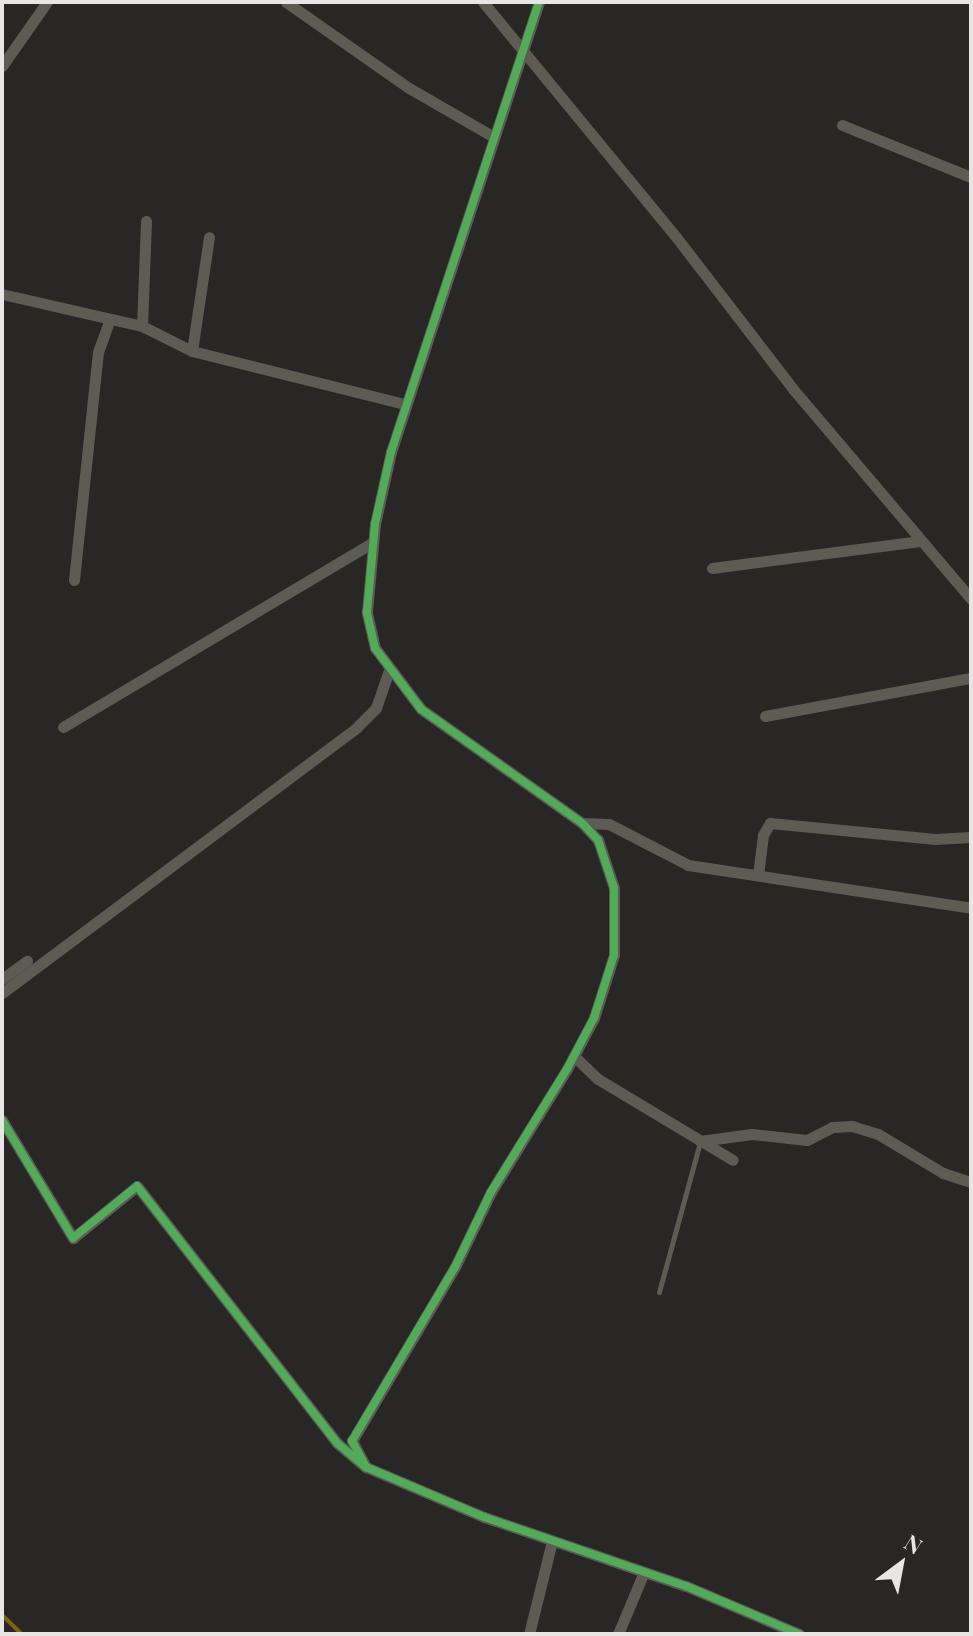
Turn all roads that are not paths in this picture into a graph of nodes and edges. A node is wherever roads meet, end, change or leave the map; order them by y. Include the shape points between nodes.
1 (47, 2) edge
2 (286, 2) edge
3 (483, 2) edge
4 (539, 2) edge
5 (523, 54) junction
6 (2, 66) edge
7 (842, 125) dead end
8 (492, 136) junction
9 (971, 177) edge
10 (146, 221) dead end
11 (209, 237) dead end
12 (2, 294) edge
13 (109, 321) junction
14 (142, 326) junction
15 (192, 351) junction
16 (405, 404) junction
17 (920, 541) junction
18 (372, 543) junction
19 (712, 568) dead end
20 (74, 580) dead end
21 (971, 599) edge
22 (389, 671) junction
23 (971, 678) edge
24 (765, 716) dead end
25 (63, 727) dead end
26 (582, 823) junction
27 (971, 837) edge
28 (758, 875) junction
29 (971, 908) edge
30 (27, 961) dead end
31 (2, 979) edge
32 (2, 993) edge
33 (574, 1056) junction
34 (2, 1120) edge
35 (700, 1141) junction
36 (733, 1160) dead end
37 (971, 1182) edge
38 (659, 1292) dead end
39 (352, 1441) junction
40 (337, 1443) junction
41 (366, 1467) junction
42 (552, 1541) junction
43 (644, 1572) junction
44 (529, 1634) edge
45 (618, 1634) edge
46 (799, 1634) edge

1 - 6 street
2 - 8 street via 409,88
3 - 5 street
4 - 5 street
5 - 8 street
5 - 17 street
7 - 9 street
8 - 16 street
10 - 14 street
11 - 15 street
12 - 13 street
13 - 14 street
13 - 20 street via 98,352
14 - 15 street
15 - 16 street
16 - 18 street
17 - 19 street
17 - 21 street
18 - 22 street via 367,612 375,648
18 - 25 street
22 - 26 street via 421,709
22 - 32 street via 376,708 357,727
23 - 24 street
26 - 28 street via 609,824 688,865
26 - 33 street via 609,861 614,955 594,1018
27 - 28 street via 935,839 770,823 763,835
28 - 29 street
30 - 31 street
33 - 35 street via 598,1079
33 - 39 street
34 - 40 street via 73,1238 137,1186
35 - 36 street
35 - 37 street via 752,1134 807,1140 832,1127 852,1126
35 - 38 lane
39 - 40 street
39 - 41 street
40 - 41 street
41 - 42 street
42 - 43 street
42 - 44 street
43 - 45 street
43 - 46 street

